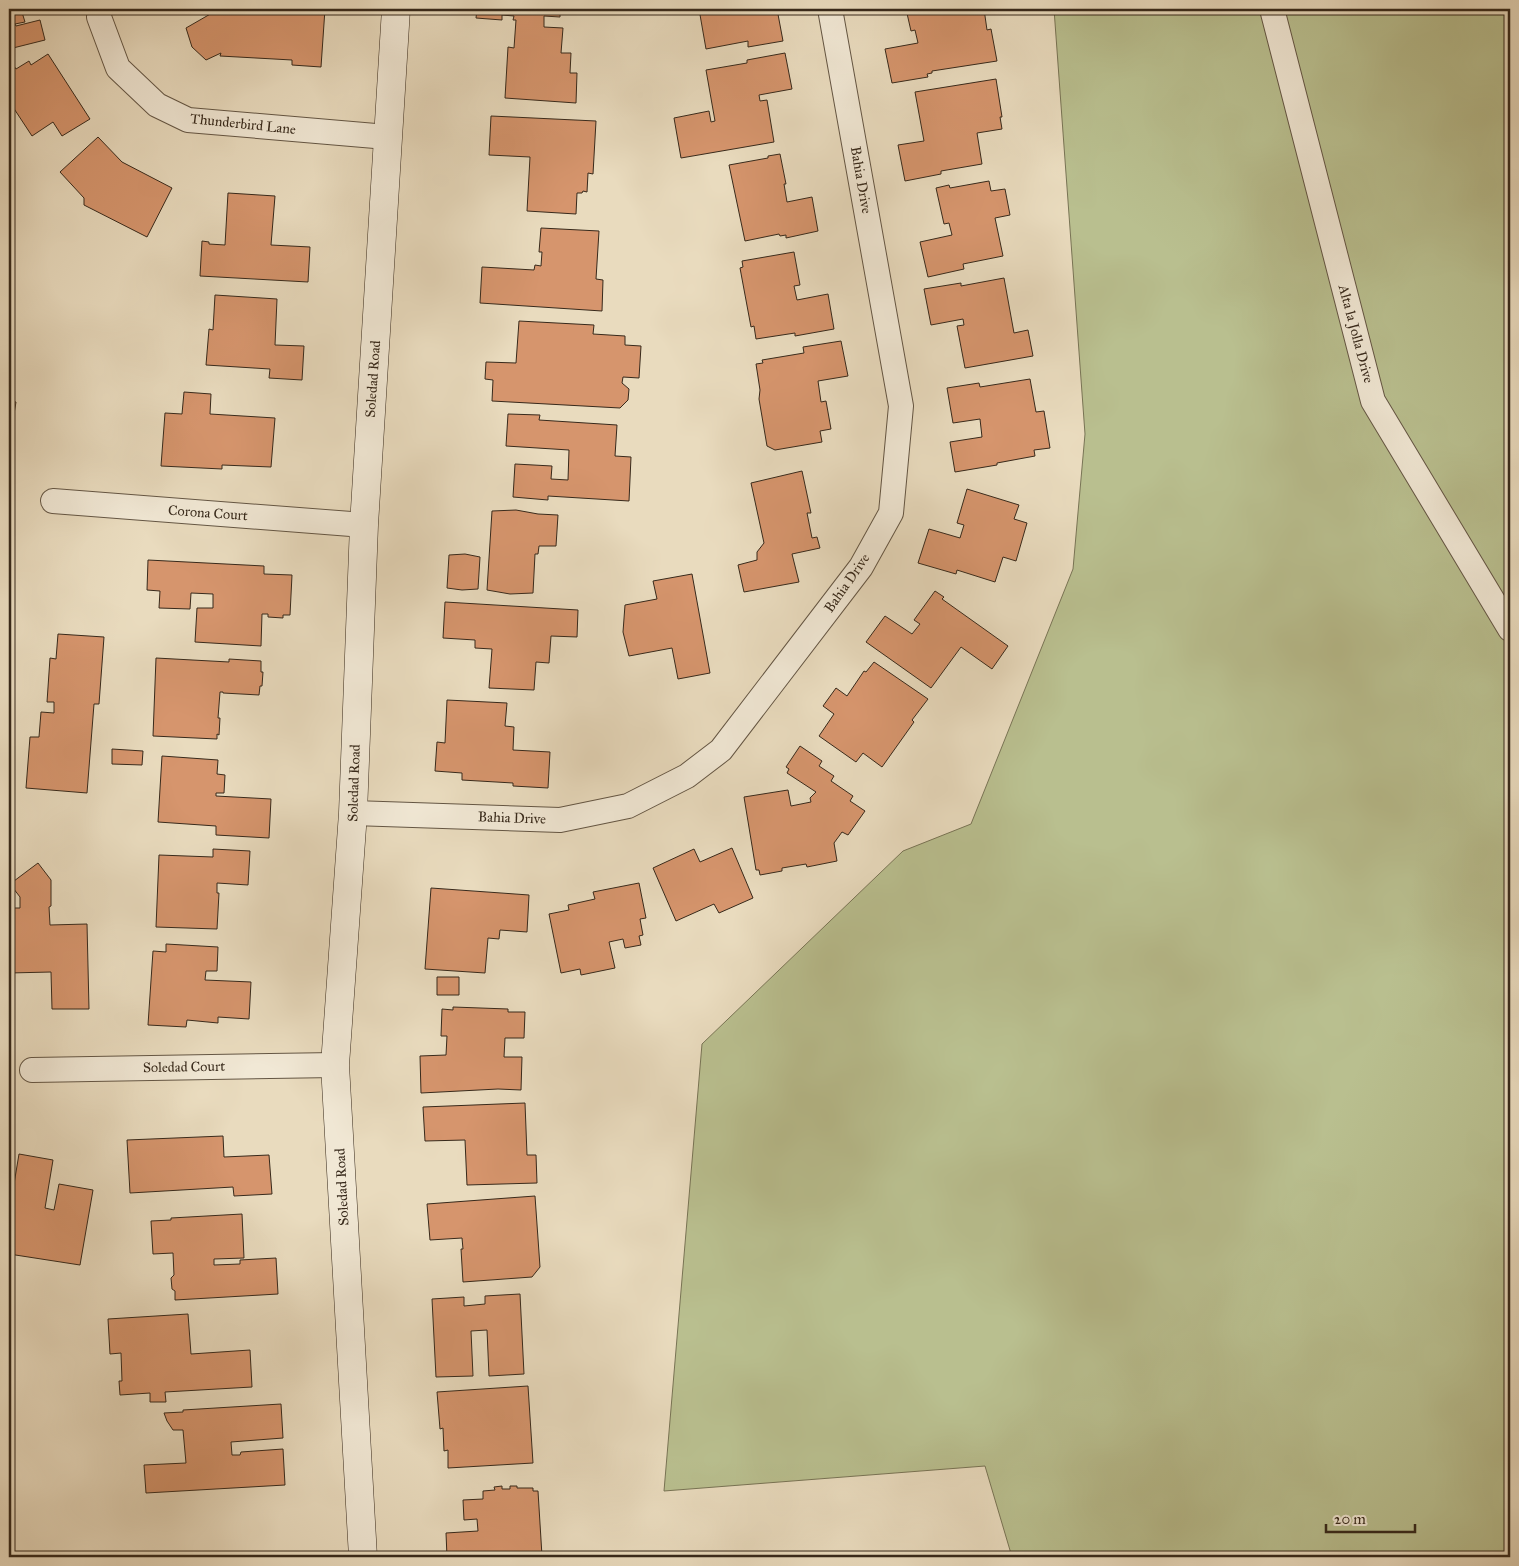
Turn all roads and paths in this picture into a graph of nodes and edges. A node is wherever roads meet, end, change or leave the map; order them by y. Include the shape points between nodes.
1 (100, 9) edge
2 (396, 9) edge
3 (830, 9) edge
4 (1272, 9) edge
5 (387, 138) junction
6 (53, 501) dead end
7 (364, 525) junction
8 (1510, 629) edge
9 (353, 813) junction
10 (336, 1065) junction
11 (32, 1070) dead end
12 (364, 1557) edge

1 - 5 street, Thunderbird Lane via 99,17 118,68 157,104 188,120
2 - 5 street, Soledad Road
3 - 9 street, Bahia Drive via 901,406 891,513 861,567 721,750 687,776 628,806 560,820
4 - 8 street, Alta la Jolla Drive via 1373,401
5 - 7 street, Soledad Road
6 - 7 street, Corona Court
7 - 9 street, Soledad Road
9 - 10 street, Soledad Road
10 - 11 street, Soledad Court
10 - 12 street, Soledad Road

